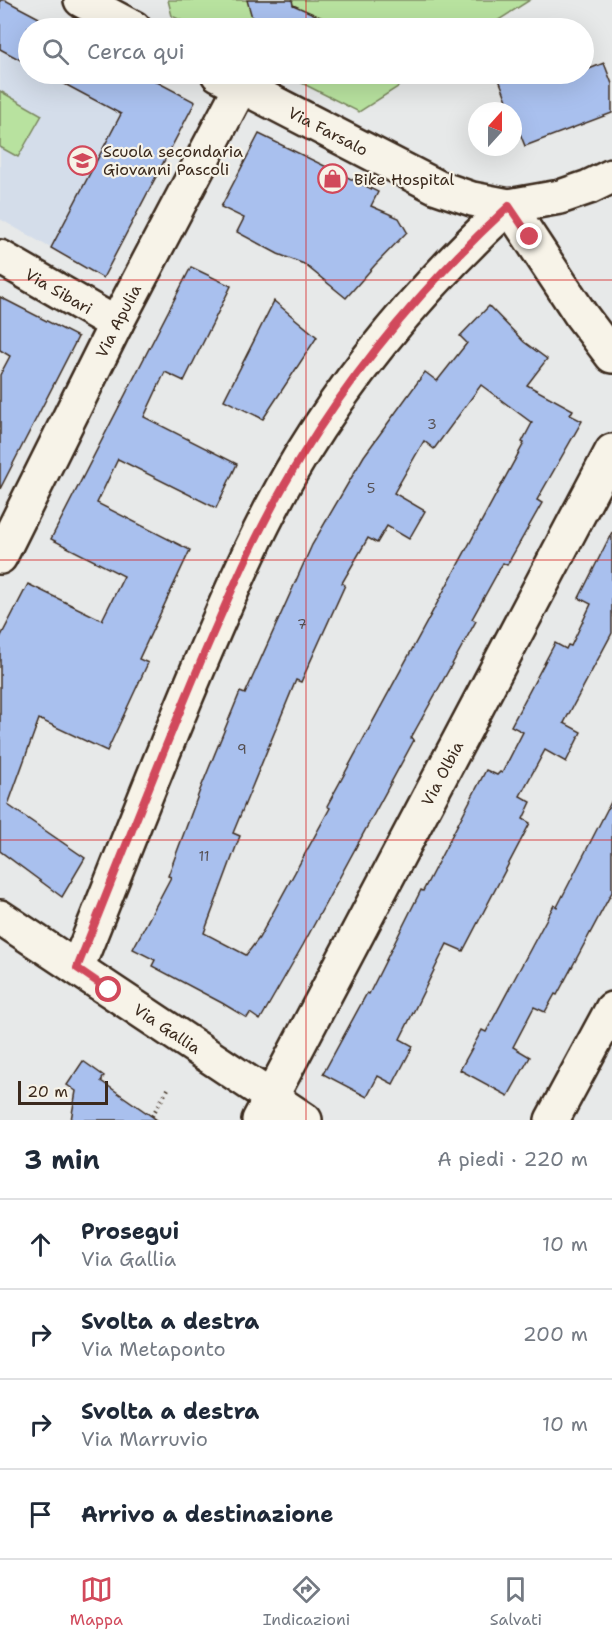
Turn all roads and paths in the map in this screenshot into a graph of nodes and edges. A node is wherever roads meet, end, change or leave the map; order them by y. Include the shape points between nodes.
1 (81, 0) edge
2 (115, 18) edge
3 (227, 84) edge
4 (237, 84) edge
5 (612, 176) edge
6 (509, 206) junction
7 (0, 258) edge
8 (116, 324) junction
9 (612, 356) edge
10 (612, 451) edge
11 (0, 557) edge
12 (0, 917) edge
13 (77, 968) junction
14 (612, 1009) edge
15 (168, 1089) dead end
16 (265, 1109) edge
17 (152, 1116) dead end
18 (305, 1120) edge
19 (552, 1120) edge

1 - 2 street
3 - 8 street, Via Apulia
4 - 6 street, Via Farsalo via 437,187
5 - 6 street via 560,197
6 - 9 street
6 - 13 street via 459,254 386,337 338,399 300,458 241,567
7 - 8 street, Via Sibari
8 - 11 street, Via Apulia
10 - 16 street, Via Olbia
12 - 13 street, Via Gallia
13 - 16 street, Via Gallia
14 - 19 street
15 - 17 path
16 - 18 street, Via Gallia

